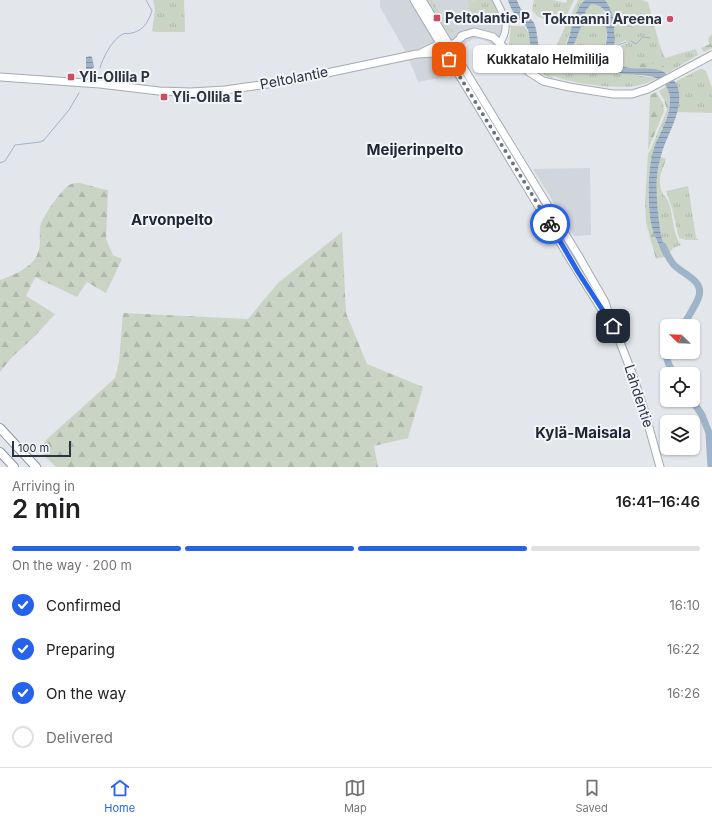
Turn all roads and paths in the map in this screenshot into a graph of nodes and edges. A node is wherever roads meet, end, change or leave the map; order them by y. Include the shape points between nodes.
1 (414, 0) edge
2 (422, 0) edge
3 (496, 0) edge
4 (500, 43) junction
5 (445, 45) junction
6 (712, 55) edge
7 (0, 77) edge
8 (0, 428) edge
9 (0, 452) edge
10 (14, 467) edge
11 (36, 467) edge
12 (660, 467) edge

1 - 5 main road, Lahdentie
2 - 5 main road, Lahdentie
3 - 4 street via 506,26
4 - 5 main road, Peltolantie via 490,35 474,32
4 - 6 main road, Peltolantie via 529,72 543,81 598,93 624,95 660,84
5 - 7 main road, Peltolantie via 430,54 288,81 225,90 159,91
5 - 12 main road, Lahdentie via 586,266 605,302 632,373
8 - 11 highway
9 - 10 highway

